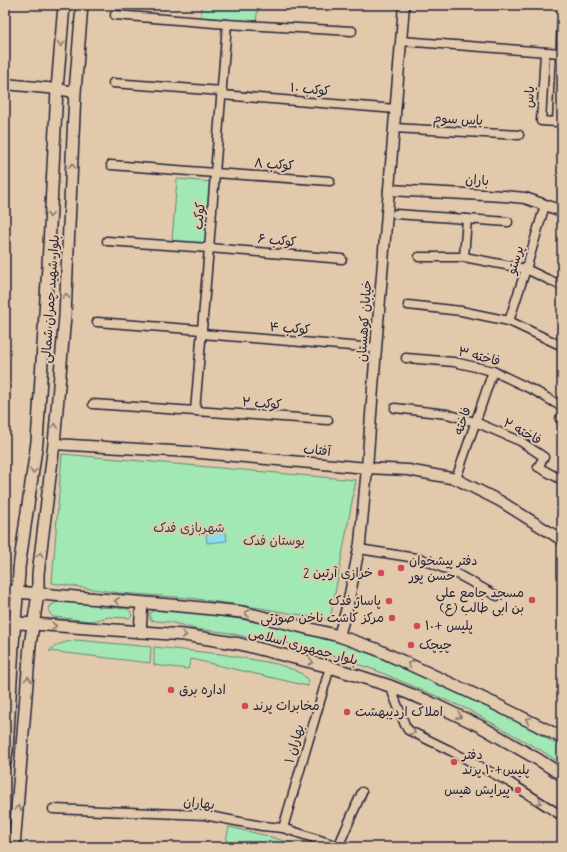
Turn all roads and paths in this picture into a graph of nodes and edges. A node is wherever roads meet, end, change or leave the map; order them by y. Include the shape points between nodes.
1 (64, 5) edge
2 (82, 5) edge
3 (404, 5) edge
4 (115, 15) dead end
5 (562, 20) edge
6 (227, 24) junction
7 (352, 31) dead end
8 (401, 41) junction
9 (561, 42) edge
10 (545, 52) junction
11 (561, 53) junction
12 (113, 83) dead end
13 (5, 84) edge
14 (57, 90) junction
15 (75, 92) junction
16 (222, 93) junction
17 (396, 109) junction
18 (559, 123) edge
19 (394, 128) junction
20 (520, 135) dead end
21 (111, 165) dead end
22 (215, 173) junction
23 (330, 181) dead end
24 (389, 190) junction
25 (545, 205) junction
26 (562, 211) edge
27 (396, 214) dead end
28 (467, 219) junction
29 (508, 222) dead end
30 (107, 241) dead end
31 (209, 248) junction
32 (419, 257) dead end
33 (464, 257) junction
34 (342, 259) dead end
35 (526, 269) junction
36 (562, 286) edge
37 (408, 305) dead end
38 (509, 321) junction
39 (97, 322) dead end
40 (202, 332) junction
41 (562, 346) edge
42 (376, 348) junction
43 (406, 358) dead end
44 (493, 371) junction
45 (93, 404) dead end
46 (562, 407) edge
47 (395, 408) dead end
48 (195, 411) junction
49 (562, 415) edge
50 (328, 420) dead end
51 (562, 421) edge
52 (475, 422) junction
53 (54, 444) junction
54 (368, 468) junction
55 (456, 479) junction
56 (562, 480) edge
57 (562, 540) edge
58 (359, 548) junction
59 (5, 591) edge
60 (17, 592) junction
61 (38, 594) junction
62 (497, 596) dead end
63 (142, 603) junction
64 (10, 623) edge
65 (34, 624) junction
66 (140, 632) junction
67 (338, 636) junction
68 (330, 667) junction
69 (390, 686) junction
70 (562, 739) edge
71 (6, 751) edge
72 (5, 763) edge
73 (562, 775) edge
74 (362, 792) dead end
75 (53, 809) dead end
76 (562, 816) edge
77 (283, 828) junction
78 (14, 847) edge
79 (338, 847) edge

1 -> 14 main road, بلوار شهید چمران شمالی
2 - 15 main road, بلوار شهید چمران شمالی
3 - 8 street, خیابان کوهستان
4 - 6 street
5 - 9 street, یاس
6 - 7 street
6 - 16 street, کوکب
8 - 10 street
8 - 17 street, خیابان کوهستان
9 - 11 street, یاس
10 - 11 street
10 - 18 street, یاس via 541,121
11 - 18 street, یاس
12 - 16 street, کوکب ۱۰
13 - 14 street
14 - 15 street
14 -> 60 main road, بلوار شهید چمران شمالی via 37,442 18,568 20,573
53 -> 15 main road, بلوار شهید چمران شمالی via 65,316
16 - 17 street, کوکب ۱۰
16 - 22 street, کوکب
17 - 19 street, خیابان کوهستان
19 - 20 street, یاس سوم
19 - 24 street, خیابان کوهستان
21 - 22 street, کوکب ۸
22 - 23 street, کوکب ۸
22 - 31 street, کوکب
24 - 25 street, باران via 525,198
24 - 42 street, خیابان کوهستان
25 - 26 street, باران
25 - 35 street, پرستو
27 - 28 street
28 - 29 street
28 - 33 street
30 - 31 street, کوکب ۶
31 - 34 street, کوکب ۶
31 - 40 street, کوکب
32 - 33 street
33 - 35 street
35 - 36 street
35 - 38 street, پرستو
37 - 38 street via 462,311
38 - 41 street
39 - 40 street, کوکب ۴
40 - 42 street, کوکب ۴
40 - 48 street, کوکب
42 - 54 street, خیابان کوهستان
43 - 44 street, فاخته ۳ via 454,362
44 - 46 street, فاخته ۳ via 538,392
44 - 52 street, فاخته
45 - 48 street, کوکب ۲
47 - 52 street via 447,414
48 - 50 street, کوکب ۲
49 - 51 street
52 - 55 street, فاخته
52 - 56 street, فاخته ۲ via 520,441 544,457 538,467
53 - 54 street, آفتاب via 190,452
61 -> 53 main road, بلوار شهید چمران شمالی via 38,574
54 - 55 street, آفتاب via 408,470
54 - 58 street, خیابان کوهستان
55 - 57 street, آفتاب via 500,501
58 - 62 street via 422,559 455,573
58 - 67 street, خیابان کوهستان via 348,604
59 - 60 main road, بلوار جمهوری اسلامی
60 - 61 main road, بلوار جمهوری اسلامی
60 - 64 main road, بلوار شهید چمران شمالی
63 -> 61 main road, بلوار جمهوری اسلامی
61 - 65 main road, بلوار شهید چمران شمالی
63 - 66 main road
67 -> 63 main road, بلوار جمهوری اسلامی via 242,612
64 - 65 main road, بلوار جمهوری اسلامی
64 - 71 main road, بلوار شهید چمران شمالی via 13,645
65 -> 66 main road, بلوار جمهوری اسلامی
78 -> 65 main road, بلوار شهید چمران شمالی via 30,645
66 -> 68 main road, بلوار جمهوری اسلامی via 184,635 240,644
70 -> 67 main road, بلوار جمهوری اسلامی via 493,702 376,649
68 - 69 main road, بلوار جمهوری اسلامی
68 - 77 street, بهاران ۱
69 -> 73 main road, بلوار جمهوری اسلامی via 480,726
69 -> 76 street via 408,730 509,782
71 - 72 main road, بلوار شهید چمران شمالی
74 - 79 street
75 - 77 street, بهاران via 204,815
77 - 79 street, بهاران

